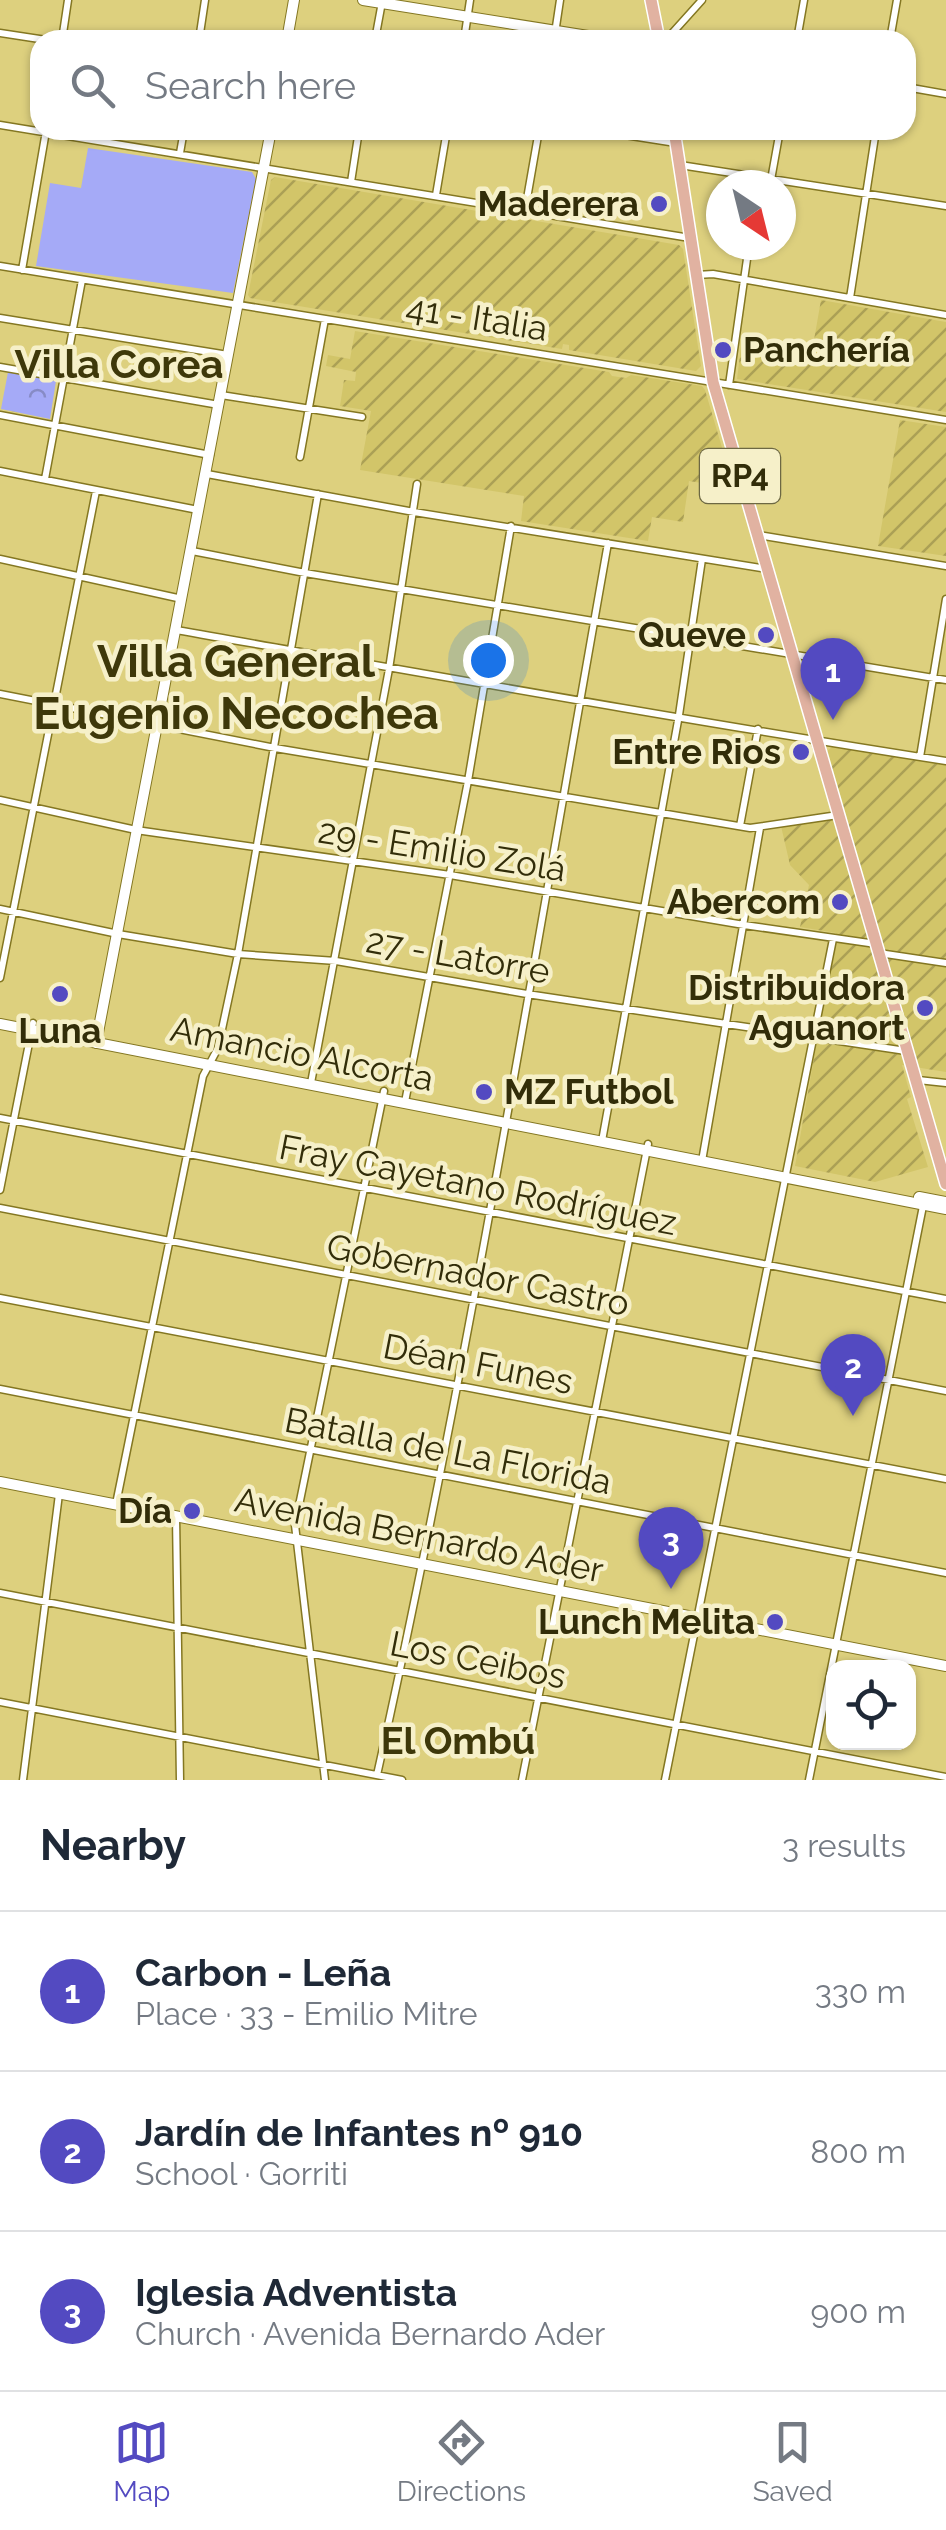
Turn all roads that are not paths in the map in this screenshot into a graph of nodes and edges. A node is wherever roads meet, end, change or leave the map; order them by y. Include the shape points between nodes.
1 (68, 0) edge
2 (205, 0) edge
3 (294, 0) edge
4 (363, 0) edge
5 (470, 0) edge
6 (560, 0) edge
7 (650, 0) edge
8 (702, 0) edge
9 (804, 0) edge
10 (897, 0) edge
11 (382, 2) edge
12 (468, 17) junction
13 (64, 30) edge
14 (200, 30) edge
15 (289, 30) edge
16 (378, 30) edge
17 (466, 30) edge
18 (528, 30) edge
19 (556, 30) edge
20 (656, 30) edge
21 (675, 30) edge
22 (799, 30) edge
23 (892, 30) edge
24 (0, 33) edge
25 (30, 38) edge
26 (916, 89) edge
27 (946, 94) edge
28 (0, 124) edge
29 (30, 129) edge
30 (44, 140) edge
31 (98, 140) edge
32 (182, 140) edge
33 (269, 140) edge
34 (358, 140) edge
35 (445, 140) edge
36 (537, 140) edge
37 (676, 140) edge
38 (778, 140) edge
39 (874, 140) edge
40 (180, 154) junction
41 (680, 165) junction
42 (264, 168) junction
43 (706, 170) edge
44 (773, 170) edge
45 (351, 182) junction
46 (796, 183) edge
47 (866, 193) junction
48 (436, 195) junction
49 (946, 206) edge
50 (525, 210) junction
51 (691, 238) junction
52 (747, 260) edge
53 (0, 266) edge
54 (22, 270) junction
55 (697, 275) junction
56 (744, 279) junction
57 (82, 280) junction
58 (850, 298) junction
59 (238, 305) junction
60 (946, 316) edge
61 (0, 318) edge
62 (325, 319) junction
63 (73, 330) junction
64 (229, 355) junction
65 (0, 367) edge
66 (64, 378) junction
67 (713, 382) junction
68 (729, 385) junction
69 (220, 400) junction
70 (309, 410) junction
71 (0, 415) edge
72 (362, 418) dead end
73 (946, 420) edge
74 (55, 425) junction
75 (210, 456) junction
76 (300, 457) dead end
77 (0, 471) edge
78 (206, 474) junction
79 (45, 479) junction
80 (417, 484) dead end
81 (96, 491) junction
82 (318, 494) junction
83 (200, 510) junction
84 (414, 512) junction
85 (511, 526) junction
86 (757, 535) junction
87 (608, 542) junction
88 (192, 551) junction
89 (0, 559) edge
90 (702, 559) junction
91 (946, 566) edge
92 (767, 570) junction
93 (79, 574) junction
94 (305, 574) junction
95 (402, 589) junction
96 (182, 599) junction
97 (946, 599) edge
98 (498, 606) junction
99 (594, 620) junction
100 (176, 630) junction
101 (691, 637) junction
102 (292, 650) junction
103 (792, 655) junction
104 (388, 669) junction
105 (932, 678) junction
106 (946, 680) edge
107 (485, 684) junction
108 (0, 694) edge
109 (580, 699) junction
110 (54, 705) junction
111 (679, 715) junction
112 (156, 724) junction
113 (758, 729) junction
114 (818, 742) junction
115 (275, 748) junction
116 (920, 757) junction
117 (946, 761) edge
118 (370, 764) junction
119 (468, 781) junction
120 (563, 796) junction
121 (0, 800) edge
122 (35, 807) junction
123 (662, 812) junction
124 (839, 815) junction
125 (740, 826) junction
126 (760, 828) junction
127 (136, 830) junction
128 (257, 848) junction
129 (354, 862) junction
130 (450, 875) junction
131 (546, 890) junction
132 (646, 908) junction
133 (0, 909) edge
134 (14, 912) junction
135 (744, 926) junction
136 (118, 934) junction
137 (833, 939) junction
138 (878, 949) junction
139 (238, 954) junction
140 (336, 961) junction
141 (946, 963) edge
142 (0, 978) edge
143 (431, 978) junction
144 (527, 994) junction
145 (626, 1009) junction
146 (0, 1021) edge
147 (726, 1025) junction
148 (33, 1027) junction
149 (814, 1038) junction
150 (96, 1039) junction
151 (907, 1051) junction
152 (212, 1061) junction
153 (312, 1080) junction
154 (916, 1080) junction
155 (946, 1082) edge
156 (384, 1094) junction
157 (405, 1099) junction
158 (0, 1118) edge
159 (505, 1119) junction
160 (14, 1120) junction
161 (602, 1138) junction
162 (648, 1146) junction
163 (186, 1154) junction
164 (703, 1158) junction
165 (786, 1174) junction
166 (946, 1184) edge
167 (364, 1188) junction
168 (0, 1190) edge
169 (924, 1204) junction
170 (946, 1205) edge
171 (0, 1208) edge
172 (490, 1213) junction
173 (628, 1239) junction
174 (169, 1241) junction
175 (767, 1266) junction
176 (346, 1274) junction
177 (906, 1291) junction
178 (0, 1298) edge
179 (946, 1299) edge
180 (473, 1300) junction
181 (610, 1326) junction
182 (152, 1327) junction
183 (750, 1352) junction
184 (329, 1361) junction
185 (888, 1380) junction
186 (457, 1385) junction
187 (0, 1389) edge
188 (946, 1391) edge
189 (594, 1411) junction
190 (134, 1415) junction
191 (733, 1438) junction
192 (311, 1449) junction
193 (872, 1464) junction
194 (440, 1476) junction
195 (946, 1480) edge
196 (0, 1482) edge
197 (59, 1493) junction
198 (576, 1502) junction
199 (116, 1504) junction
200 (176, 1516) junction
201 (715, 1529) junction
202 (294, 1538) junction
203 (854, 1556) junction
204 (422, 1564) junction
205 (946, 1574) edge
206 (560, 1590) junction
207 (0, 1593) edge
208 (45, 1602) junction
209 (698, 1616) junction
210 (178, 1628) junction
211 (836, 1644) junction
212 (310, 1653) junction
213 (946, 1666) edge
214 (398, 1670) junction
215 (539, 1697) junction
216 (0, 1702) edge
217 (32, 1708) junction
218 (676, 1724) junction
219 (179, 1737) junction
220 (815, 1750) junction
221 (323, 1765) junction
222 (377, 1775) junction
223 (946, 1777) edge
224 (23, 1780) edge
225 (180, 1780) edge
226 (325, 1780) edge
227 (402, 1780) edge
228 (522, 1780) edge
229 (665, 1780) edge
230 (810, 1780) edge

1 - 13 street
2 - 14 street
3 - 15 main road
4 - 11 main road
5 - 12 street
6 - 19 street
7 - 20 main road
8 - 21 street
9 - 22 street
10 - 23 street
11 - 12 main road
11 - 16 street
12 - 17 street
12 - 18 main road
24 - 25 street
26 - 27 street
28 - 29 street
30 - 54 street
31 - 40 street
32 - 40 street
33 - 42 main road
34 - 45 street
35 - 48 street
36 - 50 street
37 - 41 main road, RP4
38 - 44 street
39 - 47 street
40 - 42 street
41 - 43 street
41 - 51 main road, RP4
42 - 45 street
42 - 59 main road
45 - 48 street
46 - 47 street
47 - 49 street
47 - 58 street
48 - 50 street
50 - 51 street
51 - 55 main road, RP4
52 - 56 street
53 - 54 street, 41 - Italia
54 - 57 street, 41 - Italia
55 - 56 street
55 - 67 main road, RP4
56 - 58 street
56 - 68 street
57 - 59 street, 41 - Italia
57 - 63 street
58 - 60 street
59 - 62 street, 41 - Italia
59 - 64 main road
61 - 63 street
62 - 67 street, 41 - Italia
62 - 70 street
63 - 64 street
63 - 66 street
64 - 69 main road
65 - 66 street
66 - 69 street
66 - 74 street
67 - 68 street, 41 - Italia
67 - 86 main road, RP4
68 - 73 street, 41 - Italia
69 - 70 street
69 - 75 main road
70 - 72 street
70 - 76 street
71 - 74 street
74 - 75 street
74 - 79 street
75 - 78 main road
77 - 79 street
78 - 82 street
78 - 83 main road
79 - 81 street
80 - 84 street
81 - 83 street
81 - 93 street
82 - 84 street
82 - 94 street
83 - 88 main road
84 - 85 street
84 - 95 street
85 - 87 street
85 - 98 street
86 - 91 street
86 - 92 main road, RP4
87 - 90 street
87 - 99 street
88 - 94 street
88 - 96 main road
89 - 93 street
90 - 92 street
90 - 101 street
92 - 103 main road, RP4
93 - 96 street
93 - 110 street
94 - 95 street
94 - 102 street
95 - 98 street
95 - 104 street
96 - 100 main road
97 - 105 street
98 - 99 street
98 - 107 street
99 - 101 street
99 - 109 street
100 - 102 street
100 - 112 main road
101 - 103 street
101 - 111 street
102 - 104 street
102 - 115 street
103 - 105 street
103 - 114 main road, RP4
104 - 107 street
104 - 118 street
105 - 106 street
105 - 116 street
107 - 109 street
107 - 119 street
108 - 110 street
109 - 111 street
109 - 120 street
110 - 112 street
110 - 122 street
111 - 113 street
111 - 123 street
112 - 115 street
112 - 127 main road
113 - 114 street
113 - 125 street
114 - 116 street
114 - 124 main road, RP4
115 - 118 street
115 - 128 street
116 - 117 street
118 - 119 street
118 - 129 street
119 - 120 street
119 - 130 street
120 - 123 street
120 - 131 street
121 - 122 street, 29 - Emilio Zolá
122 - 127 street, 29 - Emilio Zolá
122 - 134 street
123 - 125 street
123 - 132 street
124 - 126 street
124 - 138 main road, RP4
125 - 126 street
126 - 135 street
127 - 128 street, 29 - Emilio Zolá
127 - 136 main road
128 - 129 street, 29 - Emilio Zolá
128 - 139 street
129 - 130 street, 29 - Emilio Zolá
129 - 140 street
130 - 131 street, 29 - Emilio Zolá
130 - 143 street
131 - 132 street, 29 - Emilio Zolá
131 - 144 street
132 - 135 street, 29 - Emilio Zolá
132 - 145 street
133 - 134 street, 27 - Latorre
134 - 136 street, 27 - Latorre
134 - 142 street
135 - 137 street, 29 - Emilio Zolá
135 - 147 street
136 - 139 street, 27 - Latorre
136 - 150 main road
137 - 138 street, 29 - Emilio Zolá
137 - 149 street
138 - 141 street, 29 - Emilio Zolá
138 - 151 main road, RP4
139 - 140 street, 27 - Latorre
139 - 152 street
140 - 143 street, 27 - Latorre
140 - 153 street
143 - 144 street, 27 - Latorre
143 - 157 street
144 - 145 street, 27 - Latorre
144 - 159 street
145 - 147 street, 27 - Latorre
145 - 161 street
146 - 148 main road
147 - 149 street, 27 - Latorre
147 - 164 street
148 - 150 main road, Amancio Alcorta
148 - 160 street
149 - 151 street, 27 - Latorre
149 - 165 street
150 - 152 main road, Amancio Alcorta
151 - 154 main road, RP4
152 - 153 main road, Amancio Alcorta
152 - 163 street
153 - 156 main road, Amancio Alcorta
154 - 155 street
154 - 166 main road, RP4
156 - 157 main road, Amancio Alcorta
156 - 167 street
157 - 159 main road, Amancio Alcorta
158 - 160 street, Fray Cayetano Rodríguez
159 - 161 main road, Amancio Alcorta
159 - 172 street
160 - 163 street, Fray Cayetano Rodríguez
160 - 168 street
161 - 162 main road, Amancio Alcorta
162 - 164 main road, Amancio Alcorta
162 - 173 street
163 - 167 street, Fray Cayetano Rodríguez
163 - 174 street
164 - 165 main road, Amancio Alcorta
165 - 169 main road
165 - 170 main road
165 - 175 street
167 - 172 street, Fray Cayetano Rodríguez
167 - 176 street
169 - 170 main road
169 - 177 street
171 - 174 street, Gobernador Castro
172 - 173 street, Fray Cayetano Rodríguez
172 - 180 street
173 - 175 street, Fray Cayetano Rodríguez
173 - 181 street
174 - 176 street, Gobernador Castro
174 - 182 street
175 - 177 street, Fray Cayetano Rodríguez
175 - 183 street
176 - 180 street, Gobernador Castro
176 - 184 street
177 - 179 street, Fray Cayetano Rodríguez
177 - 185 street
178 - 182 street, Déan Funes
180 - 181 street, Gobernador Castro
180 - 186 street
181 - 183 street, Gobernador Castro
181 - 189 street
182 - 184 street, Déan Funes
182 - 190 street
183 - 185 street, Gobernador Castro
183 - 191 street
184 - 186 street, Déan Funes
184 - 192 street
185 - 188 street, Gobernador Castro
185 - 193 street
186 - 189 street, Déan Funes
186 - 194 street
187 - 190 street, Batalla de La Florida
189 - 191 street, Déan Funes
189 - 198 street
190 - 192 street, Batalla de La Florida
190 - 199 street
191 - 193 street, Déan Funes
191 - 201 street
192 - 194 street, Batalla de La Florida
192 - 202 street
193 - 195 street, Déan Funes
193 - 203 street
194 - 198 street, Batalla de La Florida
194 - 204 street
196 - 197 main road, Avenida Bernardo Ader
197 - 199 main road, Avenida Bernardo Ader
197 - 208 street
198 - 201 street, Batalla de La Florida
198 - 206 street
199 - 200 main road, Avenida Bernardo Ader
200 - 202 main road, Avenida Bernardo Ader
200 - 210 street
201 - 203 street, Batalla de La Florida
201 - 209 street
202 - 204 main road, Avenida Bernardo Ader
202 - 212 street
203 - 205 street, Batalla de La Florida
203 - 211 street
204 - 206 main road, Avenida Bernardo Ader
204 - 214 street
206 - 209 main road, Avenida Bernardo Ader
206 - 215 street
207 - 208 street, Los Ceibos
208 - 210 street, Los Ceibos
208 - 217 street
209 - 211 main road, Avenida Bernardo Ader
209 - 218 street
210 - 212 street, Los Ceibos
210 - 219 street
211 - 213 main road, Avenida Bernardo Ader
211 - 220 street
212 - 214 street, Los Ceibos
212 - 221 street
214 - 215 street, Los Ceibos
214 - 222 street
215 - 218 street, Los Ceibos
215 - 228 street
216 - 217 street
217 - 219 street
217 - 224 street
218 - 220 street, Los Ceibos
218 - 229 street
219 - 221 street
219 - 225 street
220 - 223 street, Los Ceibos
220 - 230 street
221 - 222 street
221 - 226 street
222 - 227 street

